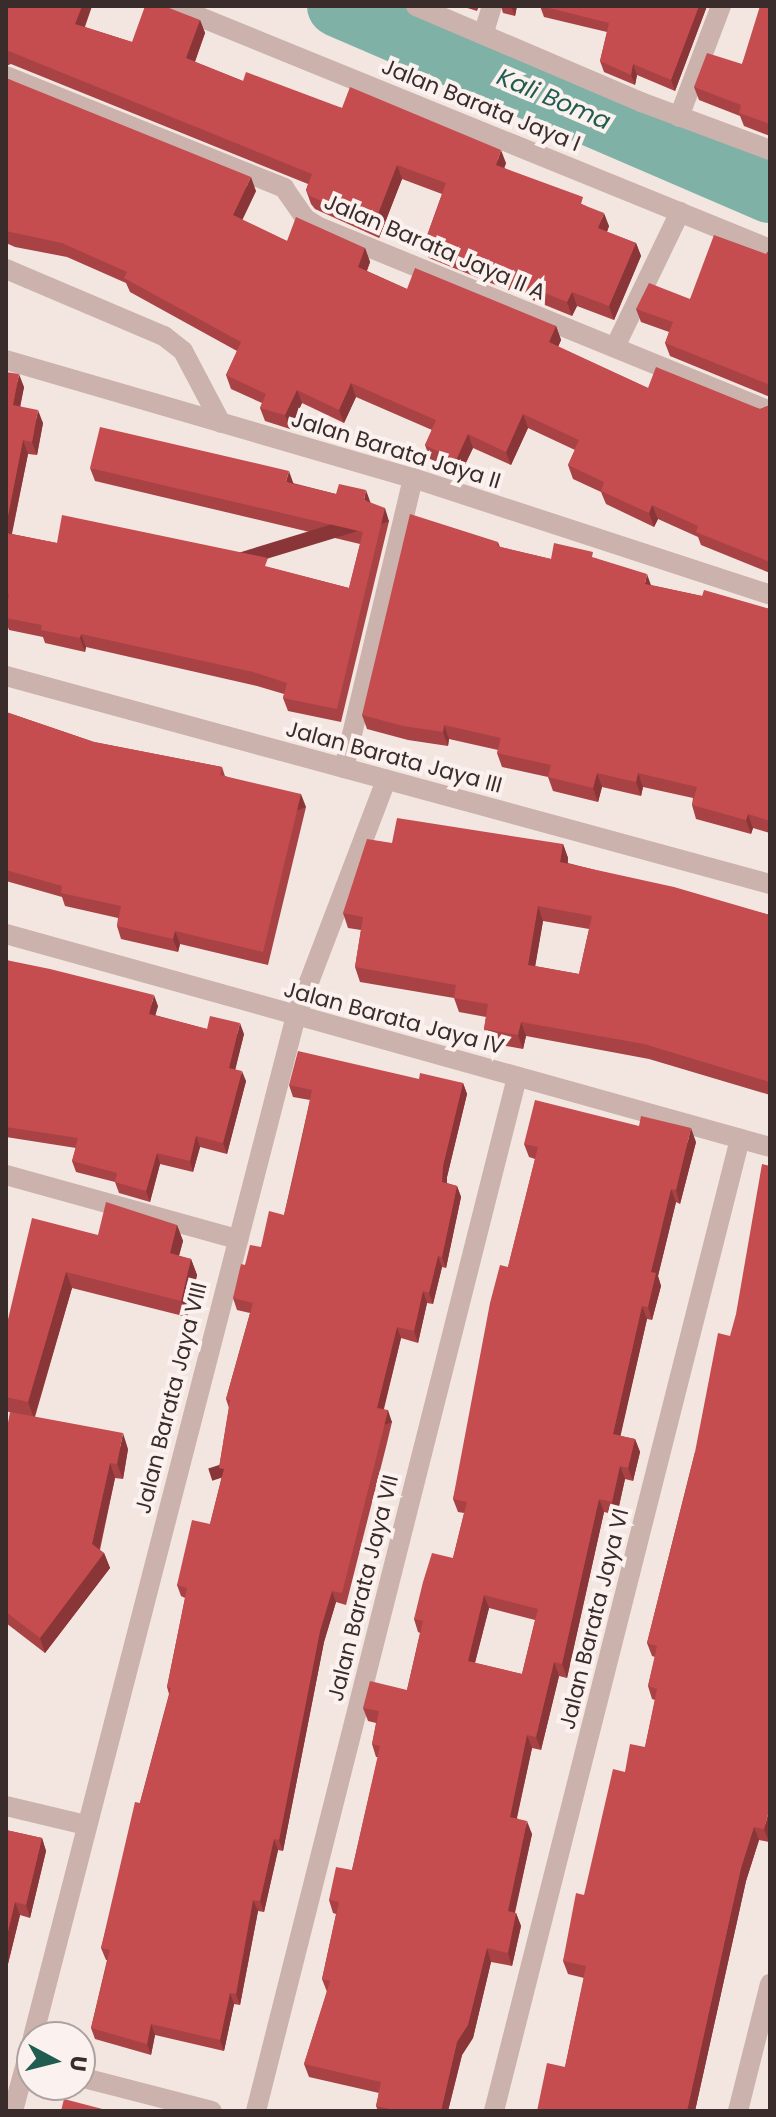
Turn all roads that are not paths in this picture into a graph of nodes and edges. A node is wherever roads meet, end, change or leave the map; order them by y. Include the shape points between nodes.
1 (173, 6) edge
2 (416, 6) edge
3 (492, 6) edge
4 (721, 6) edge
5 (484, 32) junction
6 (6, 76) edge
7 (679, 117) junction
8 (770, 150) edge
9 (680, 212) junction
10 (770, 249) edge
11 (6, 269) edge
12 (615, 347) junction
13 (6, 360) edge
14 (770, 411) edge
15 (221, 423) junction
16 (413, 478) junction
17 (770, 595) edge
18 (6, 676) edge
19 (344, 768) junction
20 (386, 780) junction
21 (770, 884) edge
22 (6, 934) edge
23 (296, 1016) junction
24 (517, 1077) junction
25 (740, 1139) junction
26 (770, 1147) edge
27 (6, 1175) edge
28 (236, 1239) junction
29 (6, 1806) edge
30 (86, 1825) junction
31 (770, 1984) edge
32 (37, 2021) edge
33 (96, 2081) edge
34 (212, 2111) edge
35 (256, 2111) edge
36 (494, 2111) edge
37 (738, 2111) edge

1 - 9 street, Jalan Barata Jaya I
2 - 5 street
3 - 5 street
4 - 7 street
5 - 7 street
6 - 12 street, Jalan Barata Jaya II A via 284,188 306,219 319,227
7 - 8 street
9 - 10 street, Jalan Barata Jaya I
9 - 12 street
11 - 15 street via 164,336 183,351
12 - 14 street, Jalan Barata Jaya II A
13 - 15 street, Jalan Barata Jaya II
15 - 16 street, Jalan Barata Jaya II
16 - 17 street, Jalan Barata Jaya II
16 - 19 street
18 - 19 street, Jalan Barata Jaya III
19 - 20 street, Jalan Barata Jaya III
20 - 21 street, Jalan Barata Jaya III
20 - 23 street, Jalan Barata Jaya VIII
22 - 23 street, Jalan Barata Jaya IV
23 - 24 street, Jalan Barata Jaya IV
23 - 28 street, Jalan Barata Jaya VIII
24 - 25 street, Jalan Barata Jaya IV
24 - 35 street, Jalan Barata Jaya VII
25 - 26 street, Jalan Barata Jaya IV
25 - 36 street, Jalan Barata Jaya VI
27 - 28 street
28 - 30 street, Jalan Barata Jaya VIII
29 - 30 street
30 - 32 street, Jalan Barata Jaya VIII
31 - 37 street
33 - 34 street

